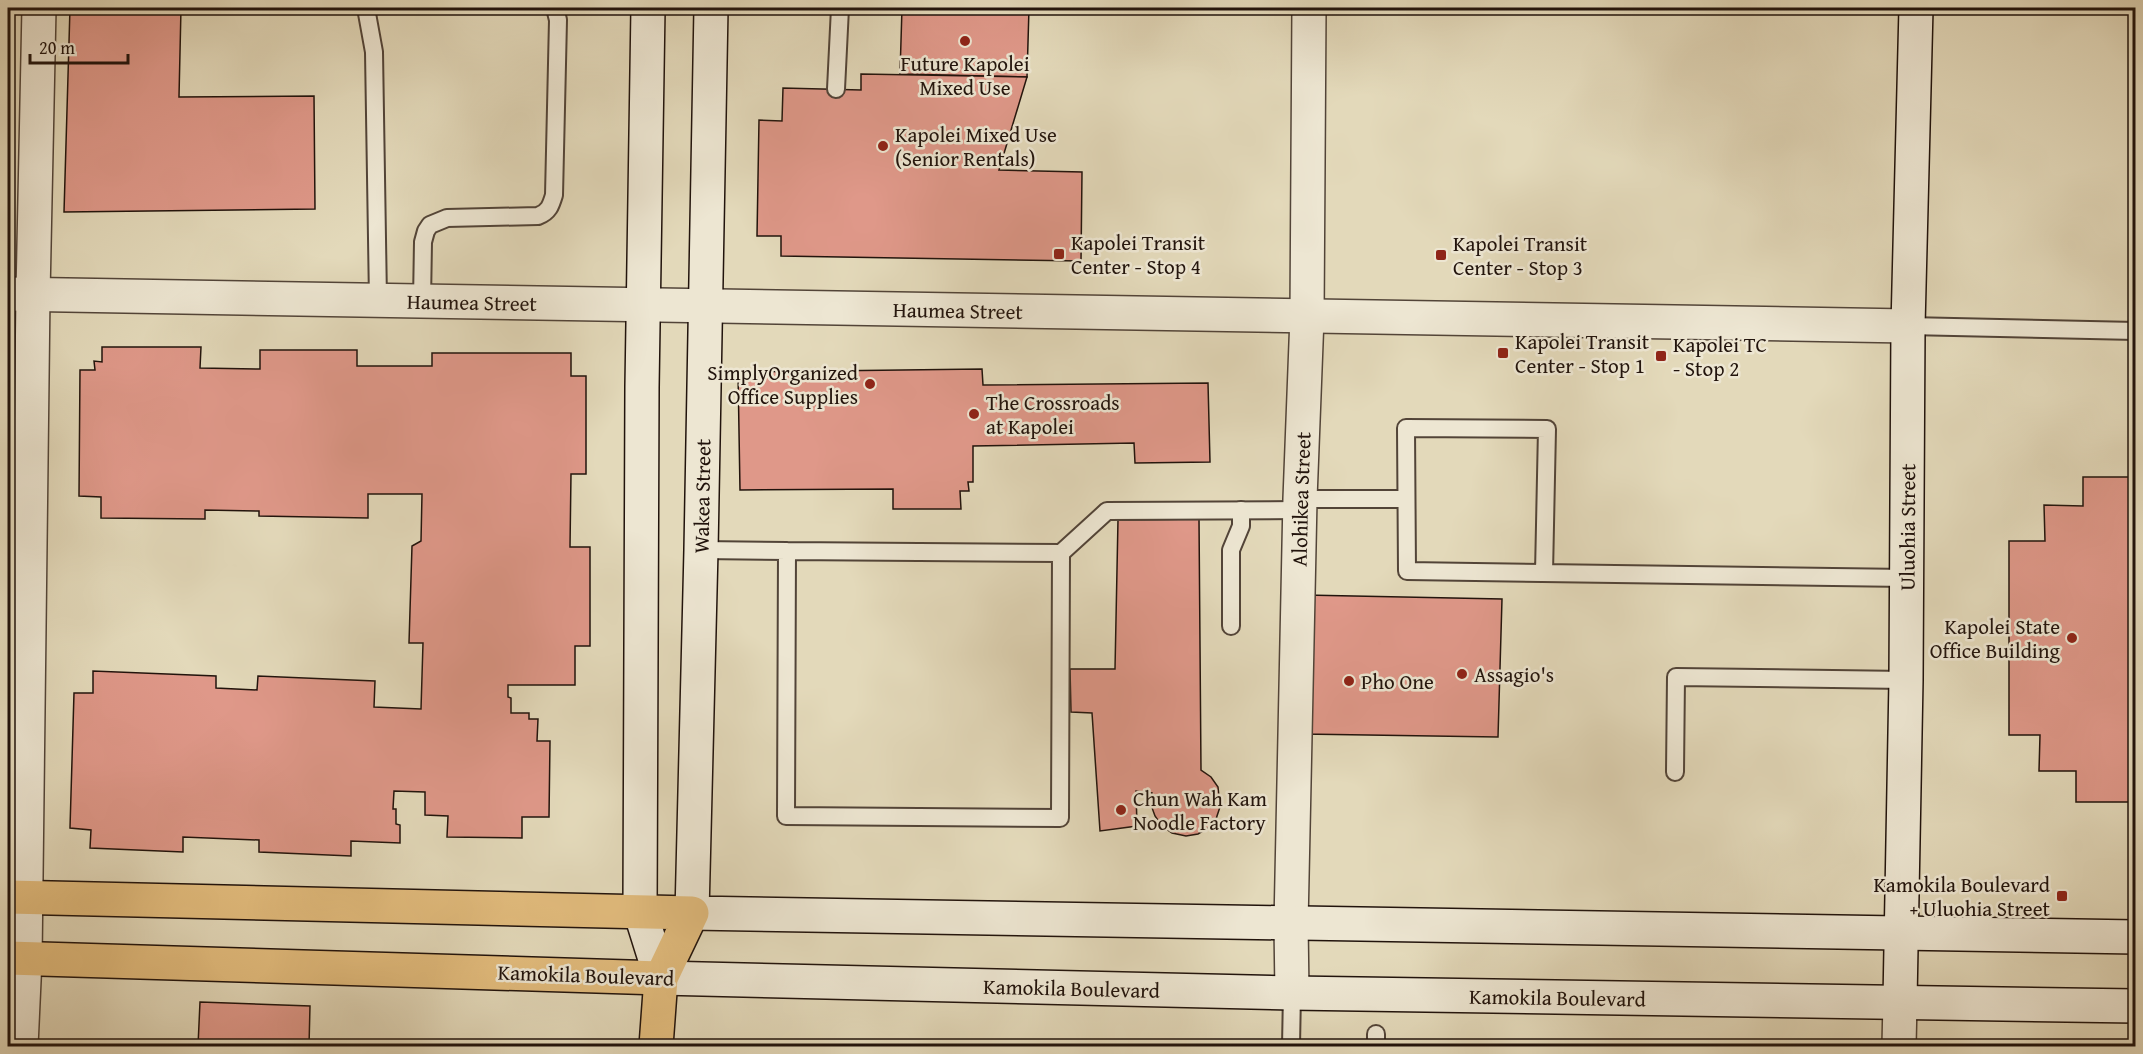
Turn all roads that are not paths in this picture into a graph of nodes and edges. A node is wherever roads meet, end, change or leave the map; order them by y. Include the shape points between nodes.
1 (39, 8) edge
2 (366, 8) edge
3 (555, 8) edge
4 (648, 8) edge
5 (711, 8) edge
6 (840, 8) edge
7 (1309, 8) edge
8 (1916, 8) edge
9 (836, 89) dead end
10 (20, 294) edge
11 (378, 300) junction
12 (422, 301) junction
13 (643, 305) junction
14 (705, 306) junction
15 (1307, 317) junction
16 (1908, 326) junction
17 (2136, 331) edge
18 (1406, 499) junction
19 (1300, 504) junction
20 (1241, 510) junction
21 (701, 549) junction
22 (787, 551) junction
23 (1061, 553) junction
24 (1544, 573) junction
25 (1907, 578) junction
26 (1231, 627) dead end
27 (1906, 680) junction
28 (1675, 772) dead end
29 (16, 897) edge
30 (640, 911) junction
31 (692, 913) junction
32 (1291, 924) junction
33 (1901, 932) junction
34 (2136, 937) edge
35 (16, 958) edge
36 (661, 978) junction
37 (1292, 993) junction
38 (1900, 1001) junction
39 (2136, 1006) edge
40 (21, 1047) edge
41 (656, 1047) edge
42 (1291, 1047) edge
43 (1899, 1047) edge

1 - 10 street
2 - 11 lane via 374,52
3 - 12 lane via 558,43 551,205 538,216 447,218 430,225 423,242
4 - 13 street, Wakea Street
5 - 14 street, Wakea Street
6 - 9 lane
7 - 15 street, Alohikea Street
8 - 16 street, Uluohia Street
10 - 11 street, Haumea Street
10 - 29 street
11 - 12 street, Haumea Street
12 - 13 street, Haumea Street
13 - 14 street, Haumea Street
13 - 30 street, Wakea Street
14 - 15 street, Haumea Street
14 - 21 street, Wakea Street
15 - 16 street, Haumea Street
15 - 19 street, Alohikea Street
16 - 17 lane
16 - 25 street, Uluohia Street
18 - 19 lane
18 - 24 lane via 1407,571
18 - 24 lane via 1406,429 1547,429
19 - 20 lane
19 - 32 street, Alohikea Street
20 - 23 lane via 1107,511
20 - 26 lane via 1241,526 1231,550
21 - 22 lane
21 - 31 street, Wakea Street
22 - 23 lane
22 - 23 lane via 786,816 1037,818 1060,818
24 - 25 lane
25 - 27 street, Uluohia Street
27 - 28 lane via 1676,677
27 - 33 street, Uluohia Street
29 - 30 main road
29 - 35 street
30 - 31 main road
30 - 36 street, Wakea Street
31 - 32 street
31 - 36 main road, Wakea Street
32 - 33 street
32 - 37 street, Alohikea Street
33 - 34 street
33 - 38 street, Uluohia Street
35 - 36 main road, Kamokila Boulevard
35 - 40 street
36 - 37 street, Kamokila Boulevard
36 - 41 main road, Wakea Street
37 - 38 street, Kamokila Boulevard
37 - 42 lane
38 - 39 street, Kamokila Boulevard
38 - 43 street, Uluohia Street

